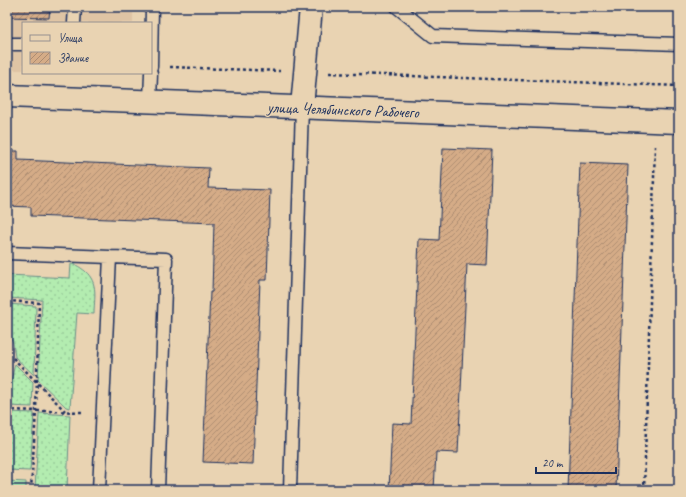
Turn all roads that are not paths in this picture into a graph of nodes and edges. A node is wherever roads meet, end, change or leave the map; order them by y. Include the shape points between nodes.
1 (75, 7) edge
2 (152, 7) edge
3 (311, 7) edge
4 (397, 7) edge
5 (74, 22) edge
6 (152, 22) edge
7 (7, 44) edge
8 (22, 44) edge
9 (679, 44) edge
10 (151, 74) edge
11 (7, 96) edge
12 (150, 101) junction
13 (302, 107) junction
14 (679, 122) edge
15 (7, 253) edge
16 (110, 257) junction
17 (99, 490) edge
18 (158, 490) edge
19 (290, 490) edge

1 - 5 lane
2 - 6 lane
3 - 13 street
4 - 9 lane via 433,36
7 - 8 lane
10 - 12 lane
11 - 12 street, улица Челябинского Рабочего
12 - 13 street, улица Челябинского Рабочего
13 - 14 street, улица Челябинского Рабочего
13 - 19 lane
15 - 16 lane
16 - 17 lane
16 - 18 lane via 166,259

